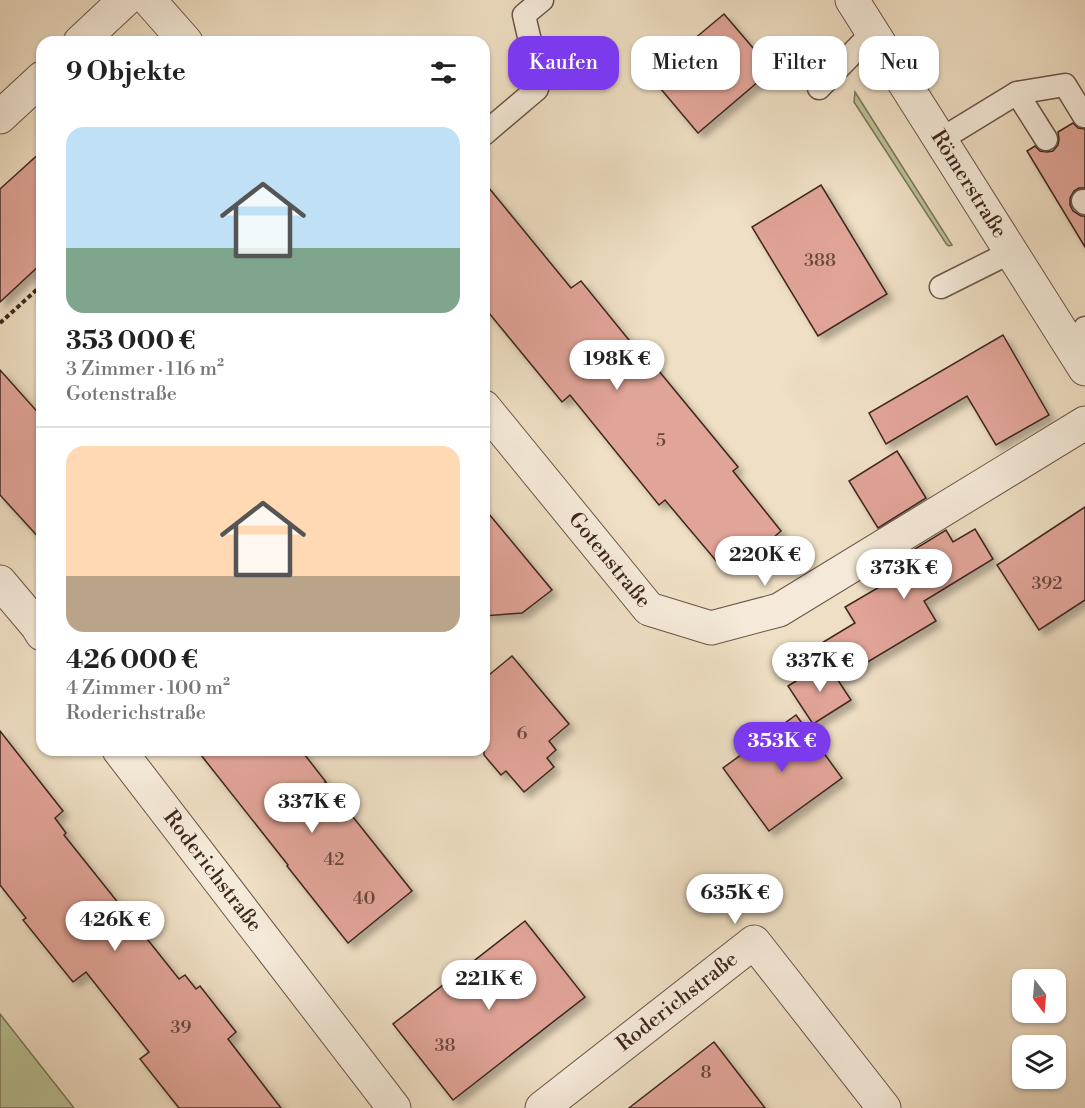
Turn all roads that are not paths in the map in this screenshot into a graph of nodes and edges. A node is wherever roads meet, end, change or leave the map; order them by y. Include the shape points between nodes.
1 (125, 0) edge
2 (149, 0) edge
3 (542, 0) edge
4 (852, 0) edge
5 (872, 33) junction
6 (86, 36) edge
7 (181, 36) edge
8 (847, 59) edge
9 (36, 84) edge
10 (1017, 93) junction
11 (1084, 116) edge
12 (0, 117) edge
13 (490, 129) edge
14 (940, 140) junction
15 (1046, 140) dead end
16 (1011, 252) junction
17 (941, 287) dead end
18 (1083, 352) edge
19 (490, 414) edge
20 (1085, 423) edge
21 (0, 582) edge
22 (36, 625) edge
23 (124, 756) edge
24 (548, 1106) edge
25 (394, 1108) edge
26 (884, 1108) edge

1 - 6 street
2 - 7 street
3 - 13 lane via 524,15 540,71 537,89
4 - 5 street, Römerstraße
5 - 8 lane
5 - 14 street, Römerstraße
9 - 12 street
10 - 11 lane via 1065,86
10 - 14 lane
10 - 15 lane
14 - 16 street, Römerstraße
16 - 17 lane
16 - 18 street, Römerstraße
19 - 20 street, Gotenstraße via 649,609 711,628 779,610
21 - 22 street
23 - 25 street, Roderichstraße
24 - 26 street, Roderichstraße via 754,942

